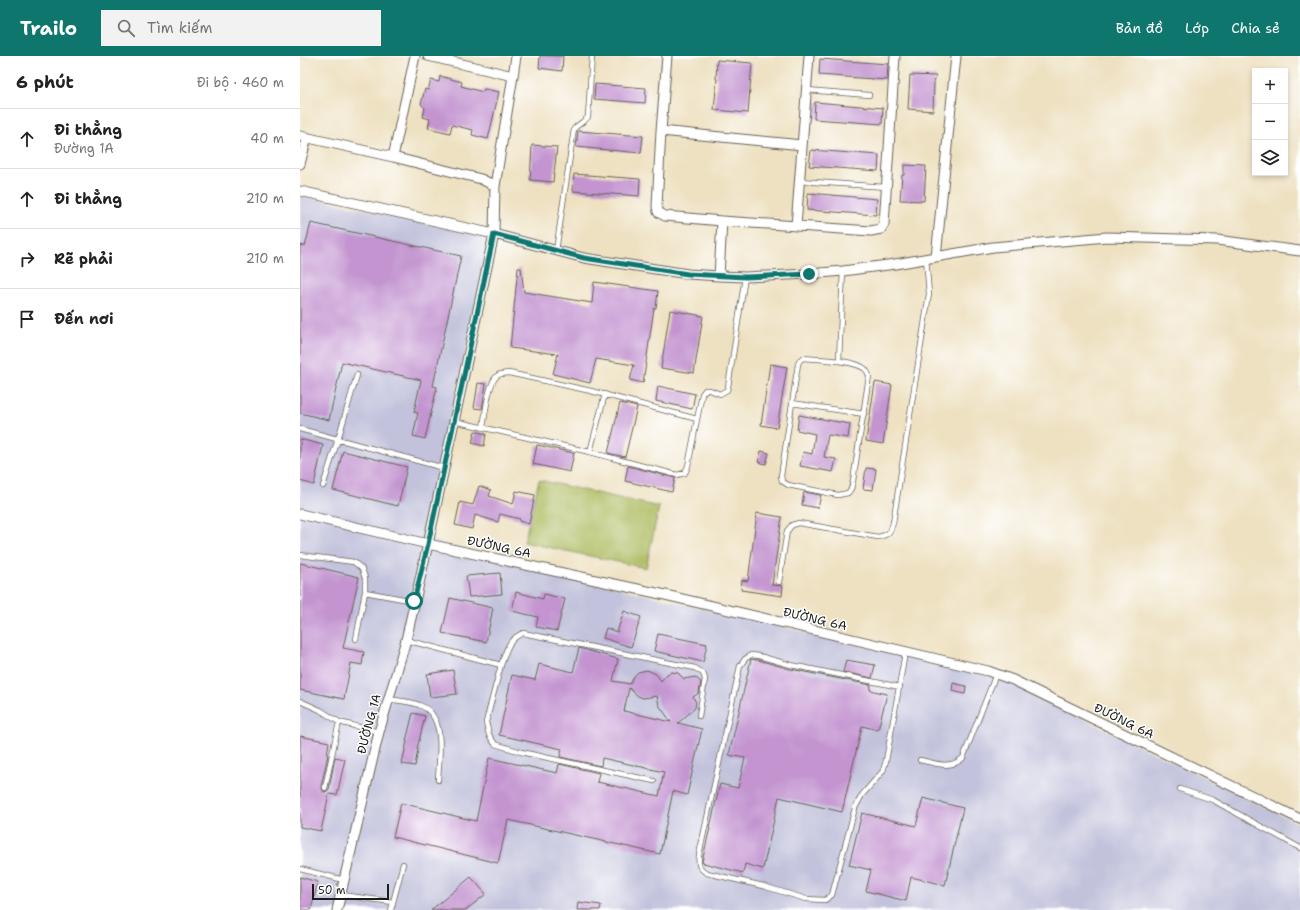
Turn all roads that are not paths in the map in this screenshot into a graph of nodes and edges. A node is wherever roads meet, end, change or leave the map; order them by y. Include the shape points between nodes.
1 (415, 56) edge
2 (428, 56) edge
3 (516, 56) edge
4 (592, 56) edge
5 (667, 56) edge
6 (809, 56) edge
7 (895, 56) edge
8 (956, 56) edge
9 (513, 76) junction
10 (806, 90) junction
11 (869, 95) dead end
12 (661, 131) junction
13 (303, 136) edge
14 (802, 145) junction
15 (394, 156) junction
16 (300, 164) edge
17 (799, 181) junction
18 (495, 186) junction
19 (886, 187) junction
20 (300, 191) edge
21 (722, 221) junction
22 (796, 226) junction
23 (494, 234) junction
24 (556, 251) junction
25 (1300, 251) edge
26 (936, 257) junction
27 (926, 258) junction
28 (843, 270) junction
29 (719, 276) junction
30 (746, 277) junction
31 (839, 361) junction
32 (357, 375) dead end
33 (605, 394) junction
34 (792, 403) junction
35 (864, 414) junction
36 (697, 419) junction
37 (454, 421) junction
38 (483, 428) junction
39 (300, 429) edge
40 (338, 439) junction
41 (590, 452) junction
42 (444, 468) junction
43 (323, 486) dead end
44 (300, 514) edge
45 (428, 544) junction
46 (300, 555) edge
47 (779, 582) dead end
48 (366, 592) junction
49 (414, 601) junction
50 (356, 639) dead end
51 (406, 640) junction
52 (905, 653) junction
53 (501, 665) junction
54 (996, 674) junction
55 (900, 687) junction
56 (388, 699) junction
57 (300, 701) edge
58 (699, 716) dead end
59 (339, 722) junction
60 (378, 732) junction
61 (920, 760) dead end
62 (438, 780) dead end
63 (654, 781) dead end
64 (325, 788) dead end
65 (1180, 789) dead end
66 (1300, 819) edge
67 (1300, 848) edge
68 (403, 864) dead end
69 (300, 869) edge
70 (344, 880) junction
71 (341, 895) junction
72 (393, 902) junction
73 (337, 910) edge
74 (391, 910) edge

1 - 15 street
2 - 9 street
3 - 9 street, ĐƯỜNG 1A
4 - 24 lane via 588,117 574,129
5 - 12 street
6 - 10 street
7 - 19 street
8 - 26 street
9 - 18 street, ĐƯỜNG 1A
10 - 11 lane
10 - 14 street
12 - 14 street
12 - 21 street via 658,212 665,216
13 - 15 street
13 - 16 street
14 - 17 street
15 - 18 street via 481,179
17 - 19 lane
17 - 22 street
18 - 23 street, ĐƯỜNG 1A
19 - 22 street via 884,224 881,229 871,231
20 - 23 street
21 - 22 street
21 - 29 street
23 - 24 street
23 - 37 street, ĐƯỜNG 1A
24 - 29 street via 584,258 688,274
25 - 26 street via 1217,240 1106,237 993,247
26 - 27 street
27 - 28 street
27 - 47 lane via 930,294 891,532 878,537 799,523 792,524 787,531
28 - 30 street
28 - 31 lane
29 - 30 street
30 - 36 lane via 727,390 720,394 705,390
31 - 34 lane via 804,358 800,360
31 - 35 lane via 860,366 869,376
32 - 40 lane
33 - 36 lane
33 - 38 lane via 534,378 502,374 492,383
33 - 41 lane
34 - 35 lane
34 - 35 lane via 782,481 788,485 838,495 848,493 851,489
36 - 41 lane via 688,466 684,473 677,475
37 - 38 lane
37 - 42 street, ĐƯỜNG 1A
38 - 41 lane
39 - 40 lane
40 - 42 lane
40 - 43 lane
42 - 45 street, ĐƯỜNG 1A
44 - 45 street, ĐƯỜNG 6A
45 - 49 street, ĐƯỜNG 1A
45 - 52 street, ĐƯỜNG 6A via 661,594
46 - 48 lane via 354,562 362,569
48 - 49 lane
48 - 50 lane
49 - 51 street, ĐƯỜNG 1A
51 - 53 lane
51 - 56 street, ĐƯỜNG 1A
52 - 54 street, ĐƯỜNG 6A
52 - 55 lane
53 - 58 lane via 510,641 523,634 694,668 703,673 705,679
53 - 63 lane via 486,722 489,735 495,744
54 - 61 lane via 963,758 957,764 947,766
54 - 66 street, ĐƯỜNG 6A
55 - 55 lane via 883,771 862,795 855,808 832,895 825,900 806,899 700,869 699,855 719,762 740,666 745,660 751,655 759,656
56 - 60 street, ĐƯỜNG 1A
56 - 62 lane via 419,705 429,710 435,719 440,740
57 - 59 lane
59 - 60 lane
59 - 64 lane
60 - 70 street, ĐƯỜNG 1A
65 - 67 lane via 1213,800
68 - 72 lane
69 - 70 lane
70 - 71 street, ĐƯỜNG 1A
71 - 72 lane
71 - 73 street, ĐƯỜNG 1A
72 - 74 lane

